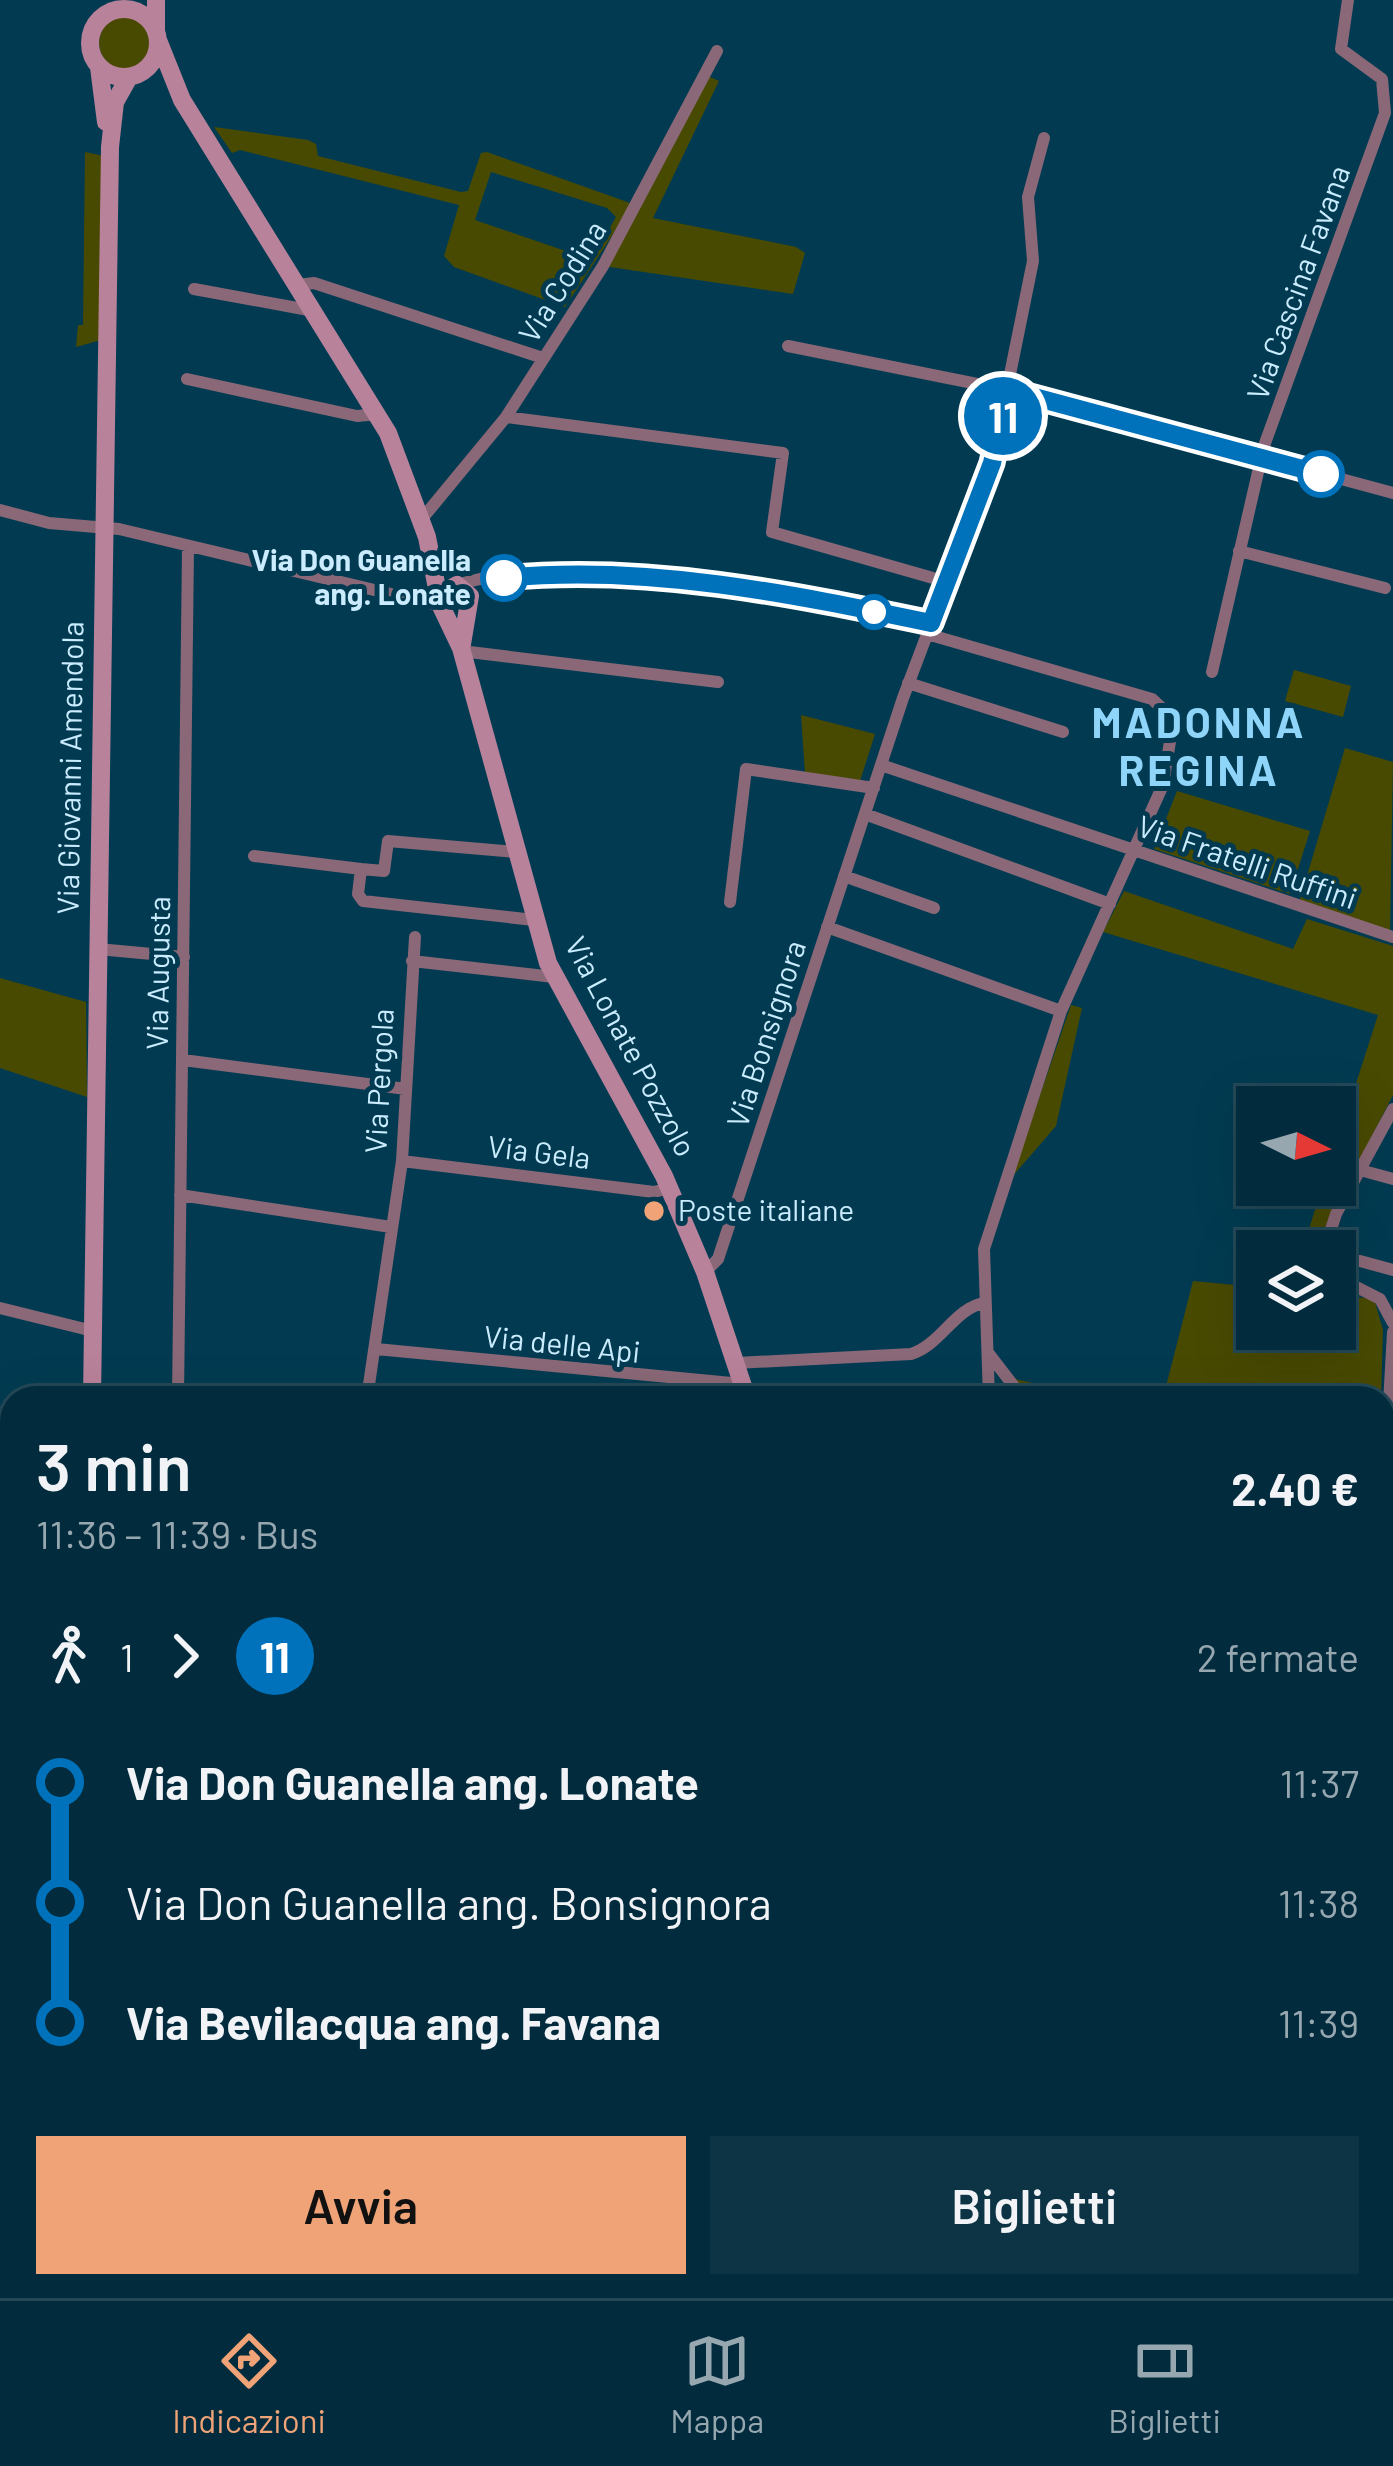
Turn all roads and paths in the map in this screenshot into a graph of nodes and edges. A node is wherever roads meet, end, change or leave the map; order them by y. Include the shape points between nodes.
1 (97, 0) edge
2 (156, 0) edge
3 (1348, 0) edge
4 (128, 5) edge
5 (95, 26) junction
6 (157, 36) junction
7 (717, 51) dead end
8 (99, 67) junction
9 (132, 77) junction
10 (182, 100) junction
11 (110, 138) junction
12 (1044, 138) dead end
13 (298, 285) junction
14 (194, 289) dead end
15 (314, 311) junction
16 (788, 346) dead end
17 (543, 358) junction
18 (187, 379) dead end
19 (1008, 390) junction
20 (378, 414) junction
21 (506, 417) junction
22 (1262, 459) junction
23 (1393, 493) edge
24 (0, 510) edge
25 (104, 526) junction
26 (424, 528) junction
27 (136, 536) junction
28 (188, 548) junction
29 (1239, 551) junction
30 (947, 581) junction
31 (1385, 588) dead end
32 (454, 599) junction
33 (103, 600) junction
34 (929, 628) junction
35 (461, 650) junction
36 (1213, 672) dead end
37 (718, 682) dead end
38 (908, 683) junction
39 (1063, 732) dead end
40 (881, 765) junction
41 (874, 788) junction
42 (865, 814) junction
43 (1138, 851) junction
44 (515, 853) junction
45 (254, 856) dead end
46 (361, 868) junction
47 (844, 876) junction
48 (730, 902) dead end
49 (1110, 904) junction
50 (934, 908) dead end
51 (534, 920) junction
52 (827, 927) junction
53 (415, 937) dead end
54 (1393, 937) edge
55 (98, 949) junction
56 (184, 957) junction
57 (412, 962) junction
58 (554, 977) junction
59 (1061, 1012) junction
60 (183, 1060) junction
61 (406, 1089) junction
62 (1393, 1108) edge
63 (402, 1161) junction
64 (1360, 1170) junction
65 (1393, 1179) edge
66 (669, 1188) junction
67 (180, 1195) junction
68 (391, 1226) junction
69 (1333, 1230) edge
70 (1360, 1261) dead end
71 (1393, 1270) edge
72 (705, 1272) junction
73 (1356, 1287) edge
74 (985, 1303) junction
75 (0, 1308) edge
76 (94, 1330) junction
77 (1393, 1334) edge
78 (376, 1349) junction
79 (989, 1354) junction
80 (736, 1363) junction
81 (92, 1386) edge
82 (178, 1386) edge
83 (370, 1386) edge
84 (701, 1386) edge
85 (743, 1386) edge
86 (989, 1386) edge
87 (1013, 1386) edge
88 (1392, 1386) edge

1 - 5 street
2 - 6 street
3 - 22 street, Via Cascina Favana via 1341,49 1382,80 1384,113
4 - 5 street
4 - 6 street
5 - 8 street via 90,47
6 - 9 street via 155,58
6 - 10 street
7 - 17 street, Via Codina via 634,213
8 - 9 street
8 - 11 street
9 - 10 street via 158,81
9 - 11 street via 115,101
10 - 13 street
11 - 25 street, Via Giovanni Amendola
12 - 19 street, Via Bonsignora via 1028,197 1035,250
13 - 15 street
13 - 17 street via 314,283
14 - 15 street
15 - 20 street
16 - 19 street
17 - 21 street, Via Codina
18 - 20 street
19 - 22 street
19 - 30 street, Via Bonsignora via 992,463
20 - 26 street
21 - 26 street, Via Codina
21 - 30 street via 782,452 772,532
22 - 23 street
22 - 29 street, Via Cascina Favana
24 - 25 street
25 - 27 street
25 - 33 street, Via Giovanni Amendola
26 - 32 street, Via Lonate Pozzolo
27 - 28 street
27 - 33 street via 113,550
28 - 32 street
28 - 56 street, Via Augusta
29 - 31 street
29 - 36 street, Via Cascina Favana
30 - 34 street, Via Bonsignora
32 - 34 street via 489,580 590,571 782,594
32 - 35 street, Via Lonate Pozzolo
33 - 55 street, Via Giovanni Amendola
34 - 38 street, Via Bonsignora
34 - 43 street via 1165,710 1172,729
35 - 37 street
35 - 44 street, Via Lonate Pozzolo
38 - 39 street
38 - 40 street, Via Bonsignora
40 - 41 street, Via Bonsignora
40 - 43 street, Via Fratelli Ruffini
41 - 42 street, Via Bonsignora
41 - 48 street via 746,769
42 - 47 street, Via Bonsignora
42 - 49 street
43 - 49 street
43 - 54 street, Via Fratelli Ruffini
44 - 46 street via 388,841 384,871
44 - 51 street, Via Lonate Pozzolo
45 - 46 street
46 - 51 street via 361,900
47 - 50 street
47 - 52 street, Via Bonsignora
49 - 59 street
51 - 58 street, Via Lonate Pozzolo
52 - 59 street
52 - 72 street, Via Bonsignora via 718,1259
53 - 57 street, Via Pergola
55 - 56 street
55 - 76 street, Via Giovanni Amendola
56 - 60 street, Via Augusta
57 - 58 street
57 - 61 street, Via Pergola
58 - 66 street, Via Lonate Pozzolo
59 - 74 street via 984,1250
60 - 61 street
60 - 67 street, Via Augusta
61 - 63 street, Via Pergola
62 - 64 street
63 - 66 street, Via Gela
63 - 68 street, Via Pergola
64 - 65 street
64 - 69 street
66 - 72 street, Via Lonate Pozzolo
67 - 68 street
67 - 82 street, Via Augusta
68 - 78 street, Via Pergola
70 - 71 street
72 - 80 street, Via Lonate Pozzolo
73 - 77 street via 1380,1299
74 - 79 street
74 - 80 street via 916,1353
75 - 76 street
76 - 81 street, Via Giovanni Amendola
77 - 88 street
78 - 83 street, Via Pergola
78 - 84 street, Via delle Api
79 - 86 street
79 - 87 street
80 - 85 street, Via Lonate Pozzolo

